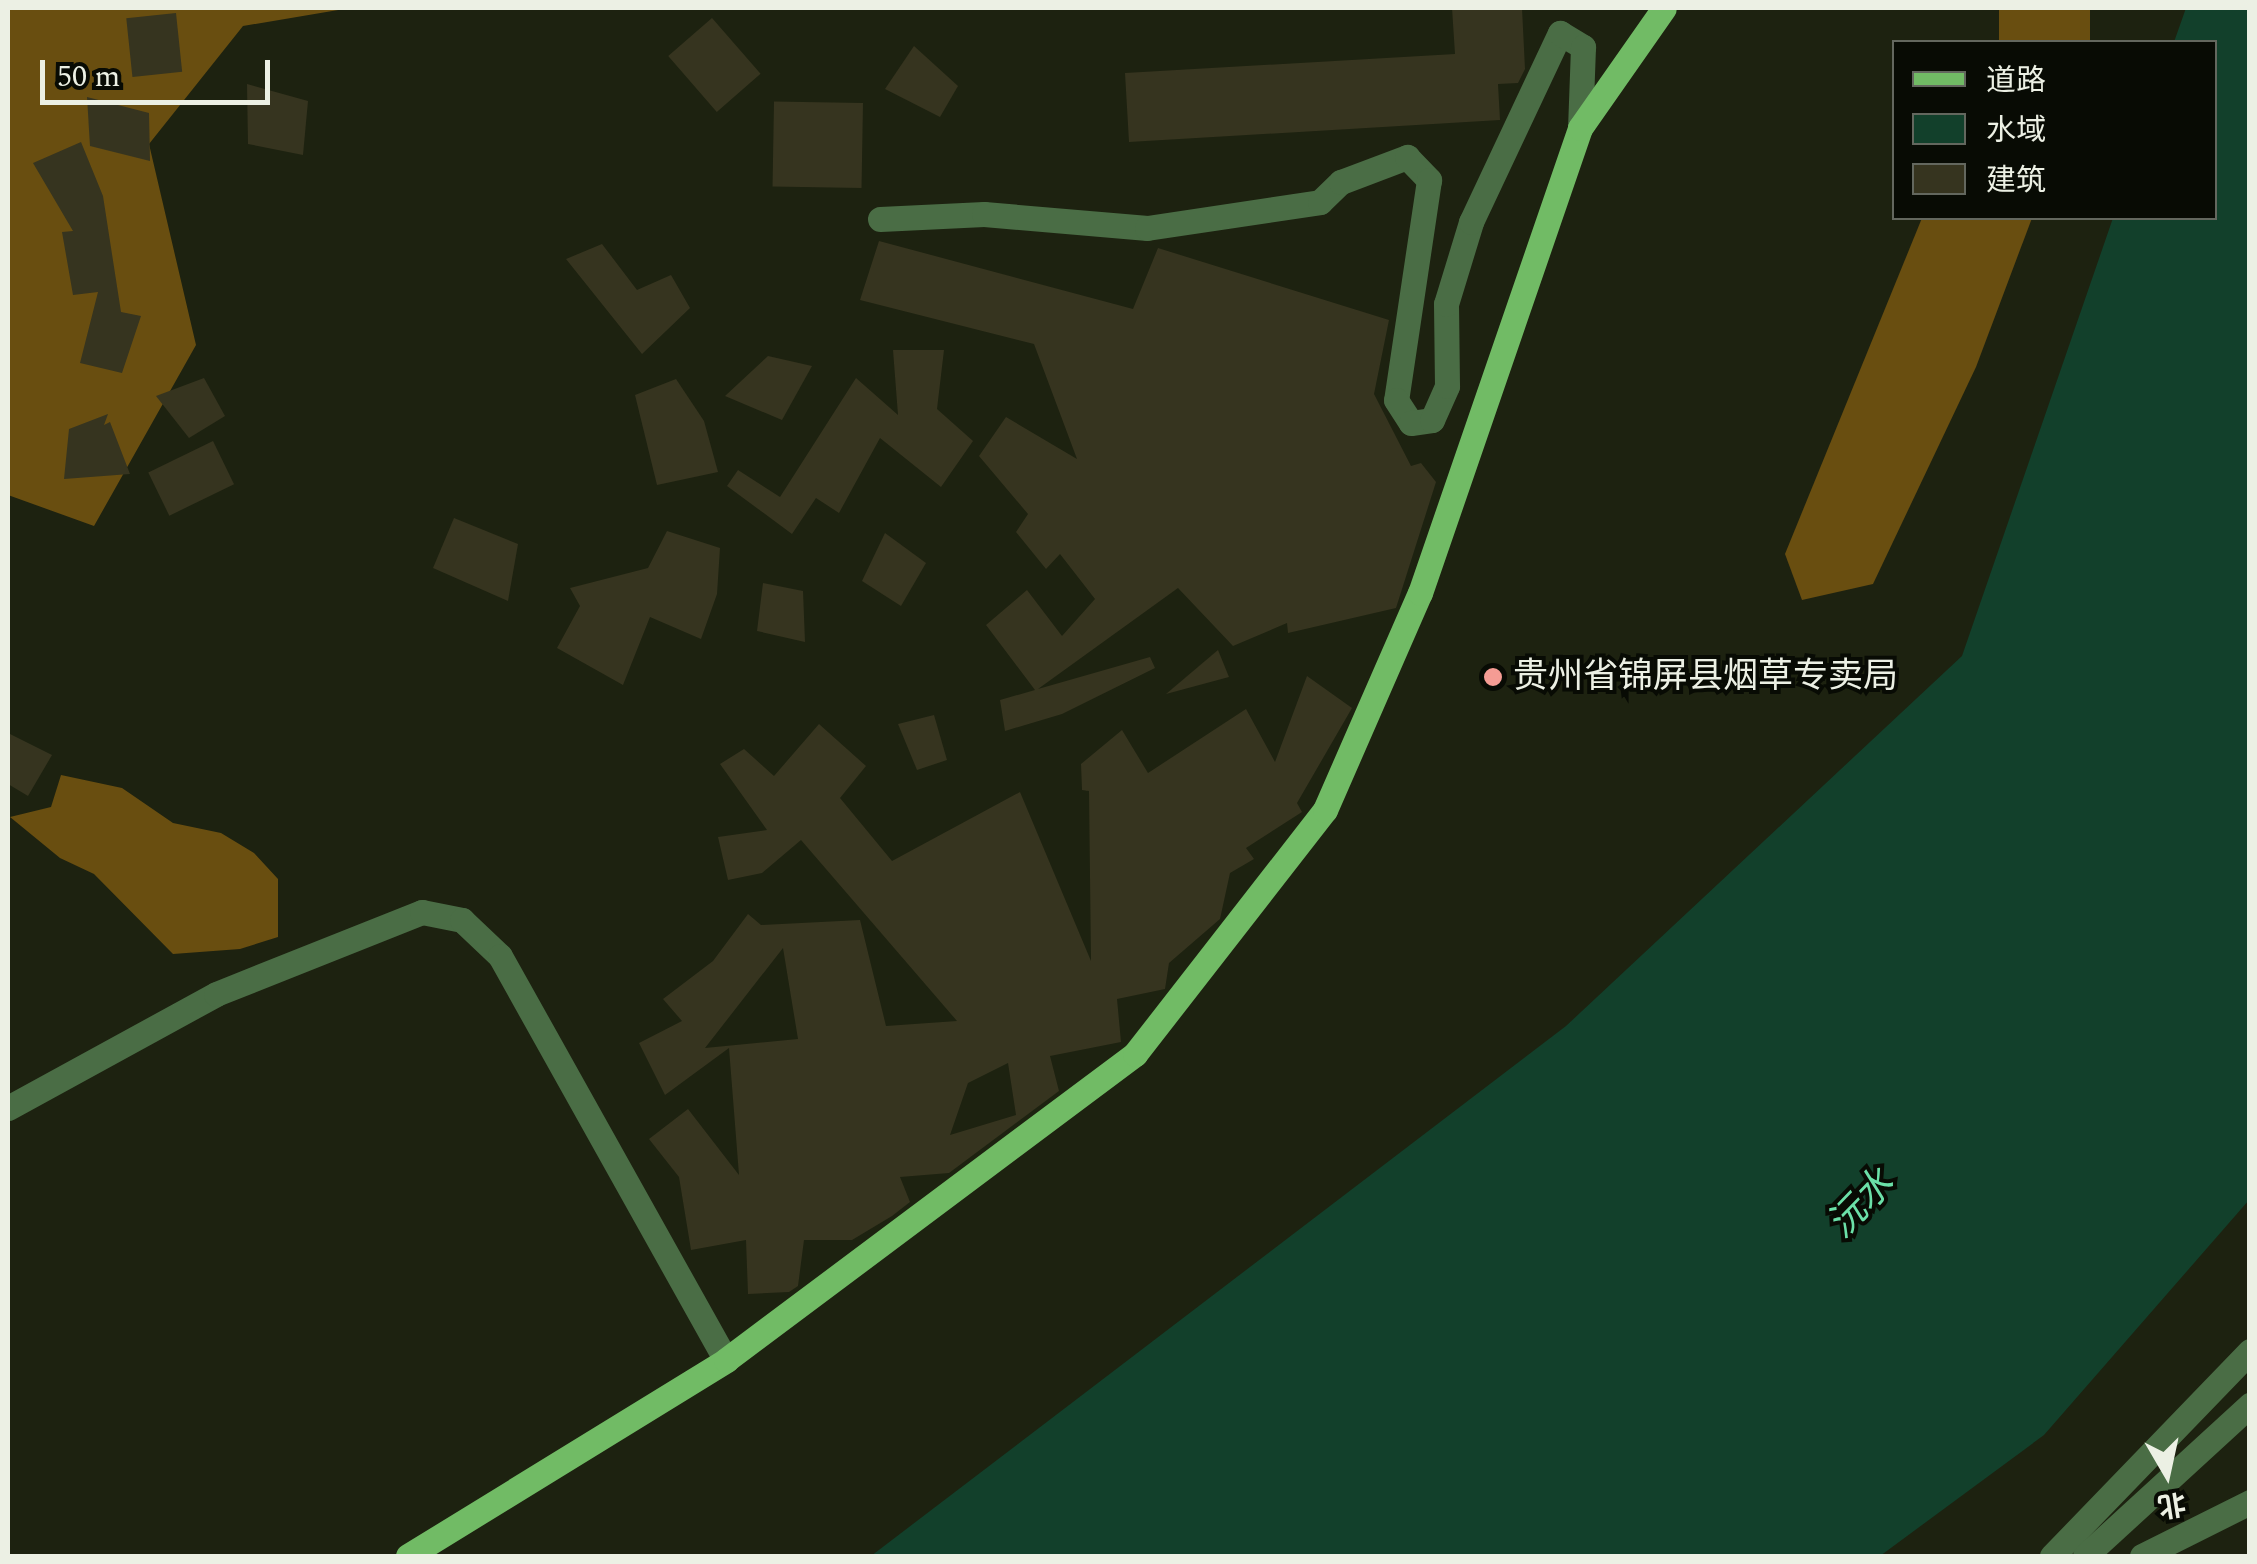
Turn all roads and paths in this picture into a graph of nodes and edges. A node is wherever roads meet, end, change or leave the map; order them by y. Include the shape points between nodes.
1 (1664, 8) edge
2 (1580, 128) junction
3 (880, 220) dead end
4 (8, 1108) edge
5 (2250, 1351) edge
6 (726, 1360) junction
7 (2250, 1406) edge
8 (2250, 1502) edge
9 (408, 1556) edge
10 (2052, 1556) edge
11 (2085, 1556) edge
12 (2142, 1556) edge

1 - 2 main road
2 - 3 street via 1583,47 1560,33 1471,222 1446,304 1447,386 1432,420 1411,423 1396,400 1429,180 1407,156 1341,182 1320,202 1147,228 984,214
2 - 6 main road via 1420,593 1325,810 1135,1054
4 - 6 street via 216,994 422,912 462,920 500,956
5 - 10 street
6 - 9 main road
7 - 11 street
8 - 12 street

